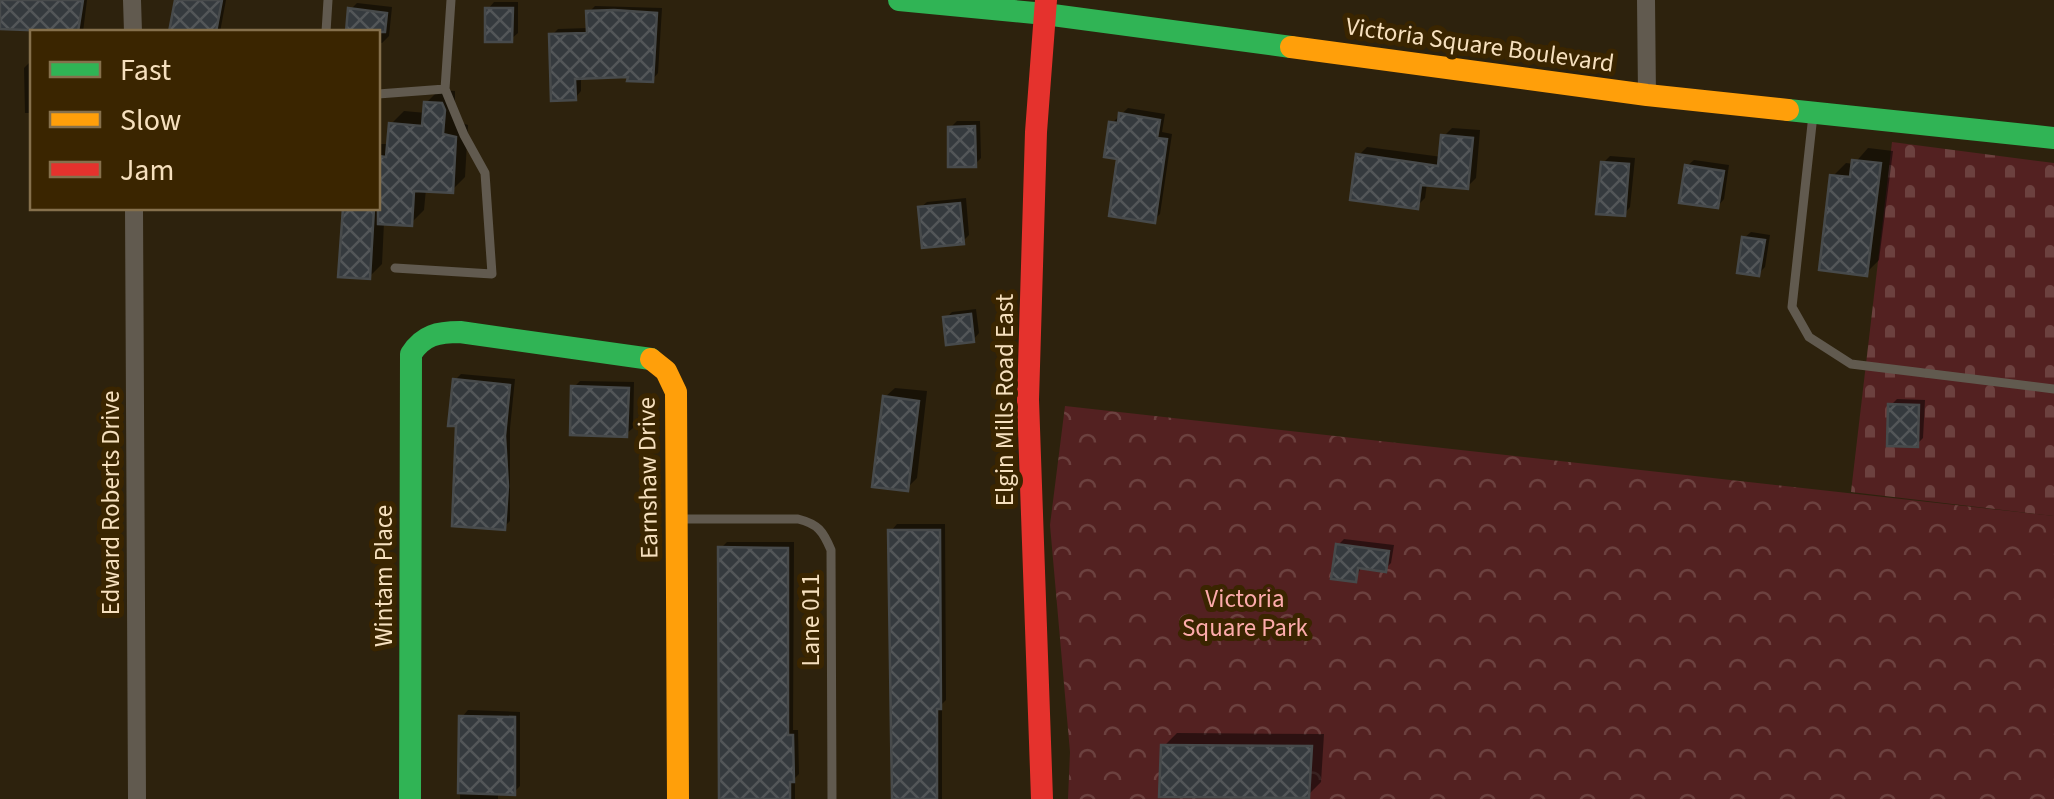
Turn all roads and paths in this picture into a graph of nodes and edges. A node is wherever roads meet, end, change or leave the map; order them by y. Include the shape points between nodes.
1 (132, 0) edge
2 (328, 0) edge
3 (451, 0) edge
4 (898, 0) edge
5 (1646, 0) edge
6 (1045, 7) edge
7 (132, 30) edge
8 (326, 30) edge
9 (445, 89) junction
10 (380, 94) edge
11 (1647, 94) junction
12 (1813, 112) junction
13 (2054, 138) edge
14 (134, 210) edge
15 (395, 268) dead end
16 (411, 354) joint
17 (2054, 389) edge
18 (678, 518) junction
19 (137, 799) edge
20 (410, 799) edge
21 (678, 799) edge
22 (832, 799) edge
23 (1042, 799) edge

1 - 7 street
2 - 8 lane
3 - 9 lane
4 - 6 street, Victoria Square Boulevard
5 - 11 street
6 - 11 street, Victoria Square Boulevard
6 - 23 street, Elgin Mills Road East via 1028,400
9 - 10 lane
9 - 15 lane via 485,173 492,274
11 - 12 street, Victoria Square Boulevard
12 - 13 street, Victoria Square Boulevard
12 - 17 lane via 1792,307 1810,337 1851,364
14 - 19 street, Edward Roberts Drive
16 - 18 street, Earnshaw Drive via 435,332 460,332 660,362 676,392
16 - 20 street, Wintam Place
18 - 21 street, Earnshaw Drive
18 - 22 lane, Lane 011 via 798,518 823,530 831,550

